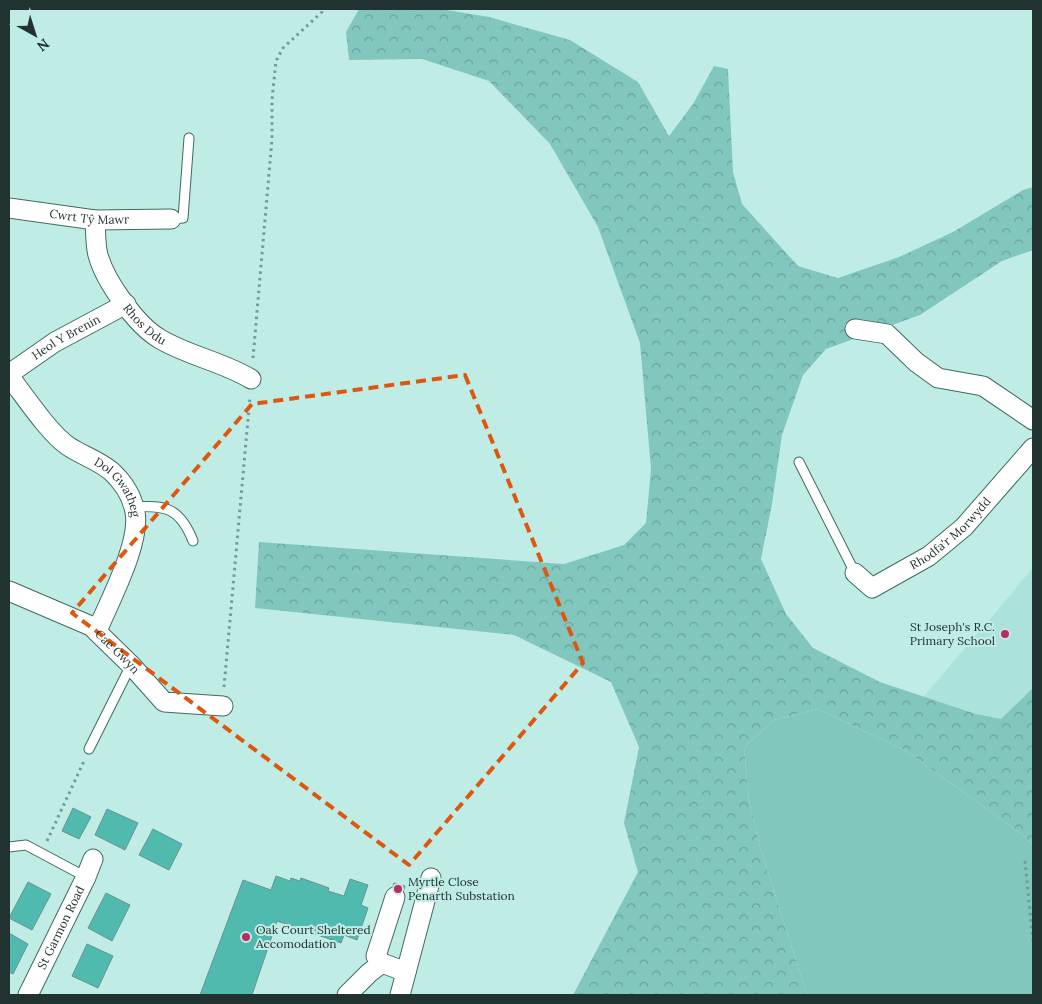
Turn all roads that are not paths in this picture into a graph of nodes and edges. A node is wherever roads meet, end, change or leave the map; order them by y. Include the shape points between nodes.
1 (189, 138) dead end
2 (9, 208) edge
3 (171, 219) joint
4 (95, 220) junction
5 (126, 304) junction
6 (855, 328) dead end
7 (9, 375) edge
8 (251, 379) road end
9 (1033, 420) edge
10 (1033, 448) edge
11 (799, 462) dead end
12 (134, 507) junction
13 (193, 541) dead end
14 (855, 573) joint
15 (9, 591) edge
16 (97, 631) junction
17 (131, 665) junction
18 (223, 706) road end
19 (89, 749) road end
20 (9, 847) edge
21 (93, 859) dead end
22 (86, 877) junction
23 (431, 878) dead end
24 (395, 897) dead end
25 (382, 963) junction
26 (406, 972) junction
27 (28, 995) edge
28 (347, 995) edge
29 (400, 995) edge

1 - 3 lane via 183,218
2 - 4 street, Cwrt Tŷ Mawr
3 - 4 street, Cwrt Tŷ Mawr
4 - 5 street, Rhos Ddu via 97,252 103,272
5 - 7 street, Heol Y Brenin via 55,342
5 - 8 street, Rhos Ddu via 145,328 160,339
6 - 9 street via 887,334 938,378 983,386
7 - 12 street, Dol Gwatheg via 67,446 108,469 121,481
10 - 14 street, Rhodfa'r Morwydd via 964,527 930,556 872,588
11 - 14 lane
12 - 13 lane via 166,508 179,517
12 - 16 street, Dol Gwatheg via 134,534 128,559
15 - 16 street, Cae Gwyn
16 - 17 street, Cae Gwyn
17 - 18 street, Cae Gwyn via 164,702
17 - 19 lane
20 - 22 lane via 26,845
21 - 22 street, St Garmon Road
22 - 27 street, St Garmon Road
23 - 26 street
24 - 25 street via 376,956
25 - 26 street
25 - 28 street
26 - 29 street

